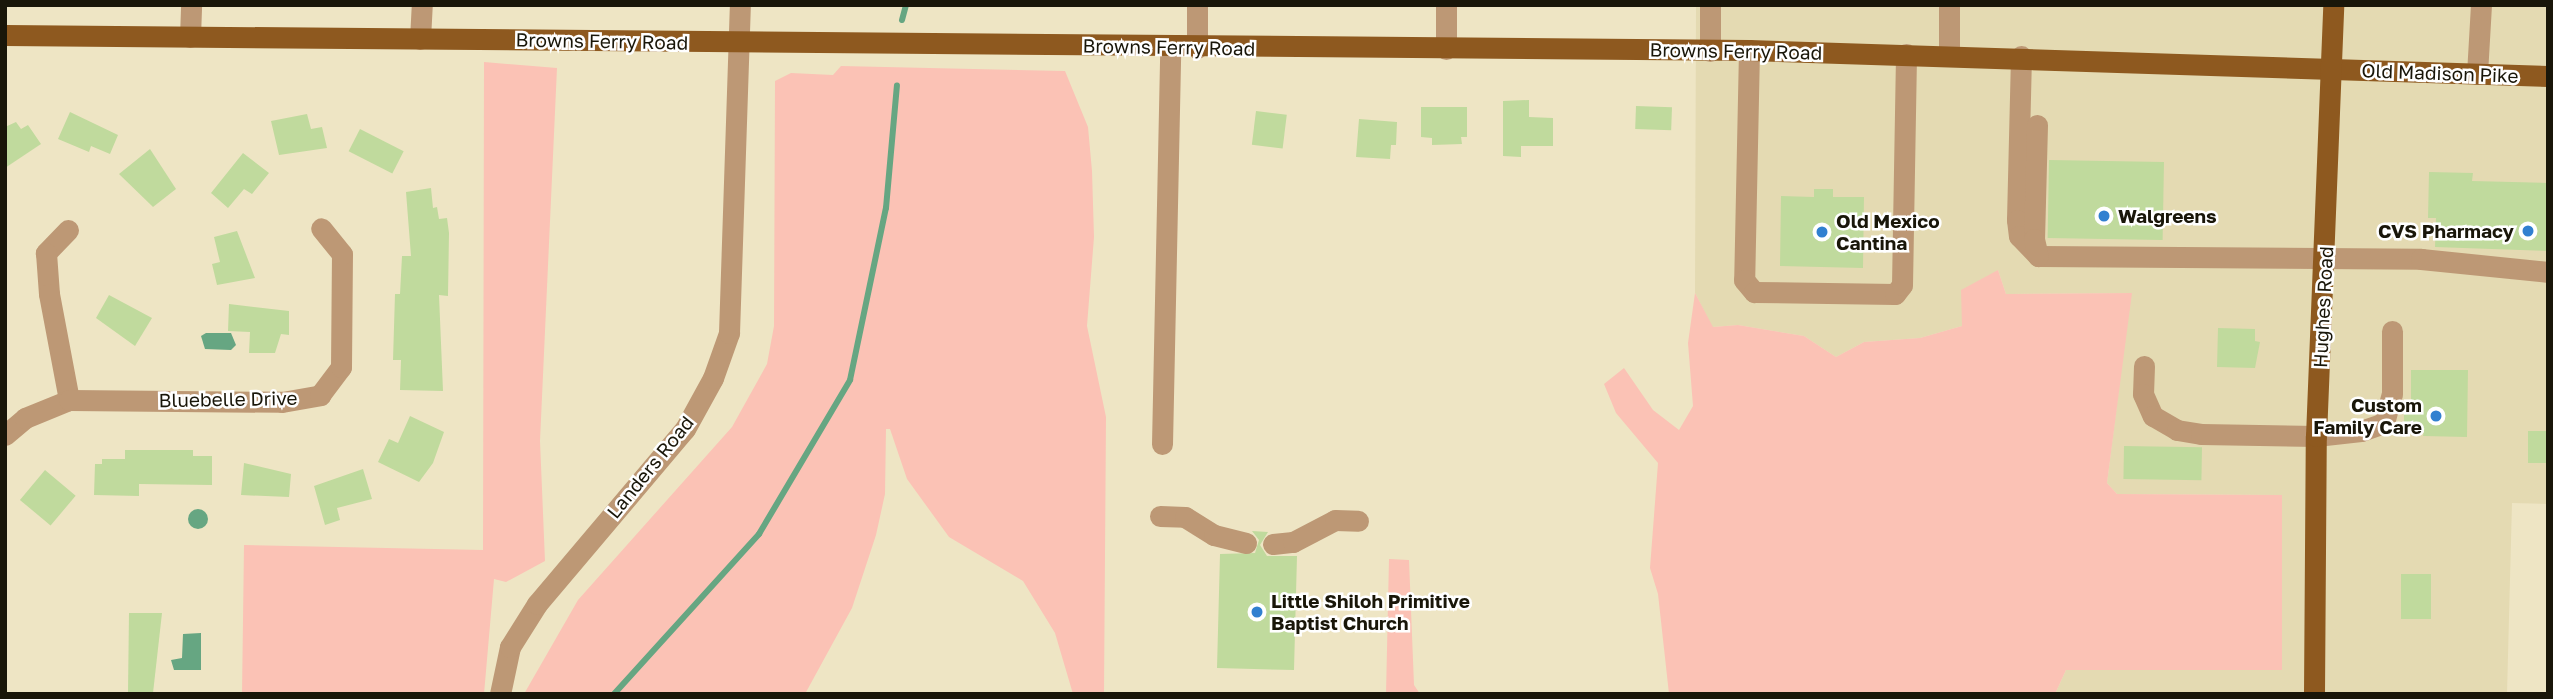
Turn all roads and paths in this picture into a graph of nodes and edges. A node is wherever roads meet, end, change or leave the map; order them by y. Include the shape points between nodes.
1 (191, 5) edge
2 (422, 5) edge
3 (740, 5) edge
4 (1197, 5) edge
5 (1447, 5) edge
6 (1710, 5) edge
7 (1949, 5) edge
8 (2333, 5) edge
9 (2481, 5) edge
10 (5, 35) edge
11 (190, 37) junction
12 (420, 39) junction
13 (740, 43) junction
14 (1170, 48) junction
15 (1197, 48) junction
16 (1446, 49) junction
17 (1749, 50) junction
18 (1710, 51) junction
19 (1906, 54) junction
20 (1949, 54) junction
21 (2021, 57) junction
22 (2332, 68) junction
23 (2477, 74) junction
24 (2548, 76) edge
25 (321, 228) dead end
26 (68, 230) dead end
27 (2326, 258) junction
28 (2548, 272) edge
29 (2392, 331) dead end
30 (2144, 366) dead end
31 (69, 400) junction
32 (5, 435) edge
33 (2316, 436) junction
34 (1161, 444) dead end
35 (1160, 516) dead end
36 (1358, 521) dead end
37 (1246, 543) dead end
38 (1273, 544) dead end
39 (499, 694) edge
40 (2314, 694) edge

1 - 11 street
2 - 12 street
3 - 13 street, Landers Road
4 - 15 street
5 - 16 street
6 - 18 street
7 - 20 street
8 - 22 main road, Hughes Road
9 - 23 street
10 - 11 main road, Browns Ferry Road
11 - 12 main road, Browns Ferry Road
12 - 13 main road, Browns Ferry Road
13 - 14 main road, Browns Ferry Road
13 - 39 street, Landers Road via 735,64 729,333 713,378 685,429 537,604 510,648
14 - 15 main road, Browns Ferry Road
14 - 34 street
15 - 16 main road, Browns Ferry Road
16 - 18 main road, Browns Ferry Road
17 - 18 main road, Browns Ferry Road
17 - 19 main road, Browns Ferry Road
17 - 19 street via 1744,280 1754,292 1895,294 1902,285
19 - 20 main road, Browns Ferry Road
20 - 21 main road, Browns Ferry Road
21 - 22 main road, Browns Ferry Road
21 - 27 street via 2027,125 2017,220 2019,236 2038,256
22 - 23 main road, Old Madison Pike
22 - 27 main road, Hughes Road
23 - 24 main road, Old Madison Pike
25 - 31 street, Bluebelle Drive via 342,254 341,367 320,395 282,402
26 - 31 street via 46,253
27 - 28 street via 2421,260
27 - 33 main road, Hughes Road
29 - 33 street via 2392,394 2384,423
30 - 33 street via 2143,394 2153,416 2177,430 2201,435
31 - 32 street, Bluebelle Drive via 25,418
33 - 40 main road, Hughes Road
35 - 37 street via 1185,517 1214,535
36 - 38 street via 1335,520 1293,542

